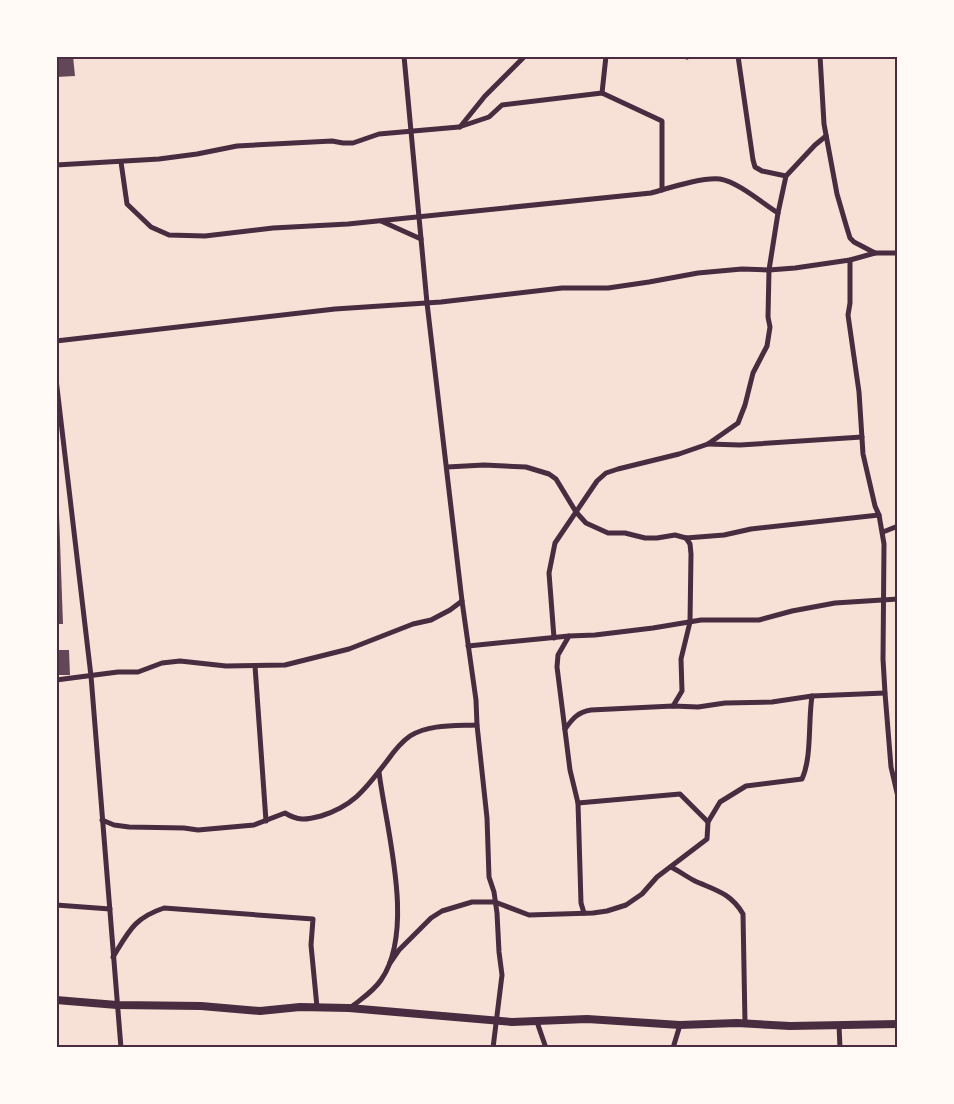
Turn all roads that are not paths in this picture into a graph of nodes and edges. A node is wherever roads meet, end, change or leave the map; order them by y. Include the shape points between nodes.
1 (404, 56) edge
2 (525, 56) edge
3 (606, 56) edge
4 (738, 56) edge
5 (820, 56) edge
6 (602, 92) junction
7 (459, 127) junction
8 (411, 130) junction
9 (826, 136) junction
10 (120, 162) junction
11 (56, 164) edge
12 (786, 176) junction
13 (662, 190) junction
14 (778, 213) junction
15 (419, 216) junction
16 (381, 220) junction
17 (421, 239) junction
18 (898, 253) edge
19 (875, 254) junction
20 (850, 260) junction
21 (770, 270) junction
22 (427, 303) junction
23 (56, 341) edge
24 (56, 379) edge
25 (59, 426) edge
26 (862, 437) junction
27 (708, 444) junction
28 (447, 467) junction
29 (576, 512) junction
30 (879, 515) junction
31 (898, 526) edge
32 (882, 532) junction
33 (686, 538) junction
34 (898, 599) edge
35 (883, 600) junction
36 (462, 601) junction
37 (690, 622) junction
38 (569, 636) junction
39 (554, 638) junction
40 (468, 646) junction
41 (255, 666) junction
42 (91, 676) junction
43 (56, 680) edge
44 (885, 693) junction
45 (812, 696) junction
46 (673, 706) junction
47 (477, 725) junction
48 (565, 729) junction
49 (379, 772) junction
50 (898, 798) edge
51 (578, 803) junction
52 (102, 820) junction
53 (266, 821) junction
54 (708, 822) junction
55 (671, 867) junction
56 (495, 902) junction
57 (56, 905) edge
58 (110, 909) junction
59 (584, 913) junction
60 (113, 957) junction
61 (390, 963) junction
62 (56, 1000) edge
63 (117, 1005) junction
64 (317, 1007) junction
65 (349, 1008) junction
66 (496, 1021) junction
67 (537, 1022) junction
68 (745, 1024) junction
69 (898, 1024) edge
70 (680, 1025) junction
71 (839, 1025) junction
72 (122, 1048) edge
73 (493, 1048) edge
74 (546, 1048) edge
75 (674, 1048) edge
76 (840, 1048) edge

1 - 8 street
2 - 7 street
3 - 6 street
4 - 12 street via 755,167
5 - 9 street
6 - 7 street via 502,105 488,117
6 - 13 street via 662,121
7 - 8 street
8 - 10 street via 379,134 353,143 332,141 237,146 197,154
8 - 15 street
9 - 12 street
9 - 19 street via 837,194 850,238
10 - 11 street
10 - 16 street via 127,204 151,227 169,235 205,236
12 - 14 street
13 - 14 street via 720,179 745,190
13 - 15 street
14 - 21 street
15 - 16 street
15 - 17 street
16 - 17 street
17 - 22 street
18 - 19 street
19 - 20 street
20 - 21 street
20 - 26 street via 848,315
21 - 22 street via 742,268 608,288 562,288
21 - 27 street via 767,346 753,372 738,423
22 - 23 street via 316,311
22 - 28 street
24 - 25 street
25 - 42 street
26 - 27 street
26 - 30 street via 863,454
27 - 29 street via 606,474 597,481
28 - 29 street via 526,467 549,474 556,479
28 - 36 street
29 - 33 street via 586,523 608,533 644,538 675,535
29 - 39 street via 555,543 549,573
30 - 32 street
30 - 33 street
31 - 32 street
32 - 35 street
33 - 37 street via 691,554
34 - 35 street
35 - 37 street via 835,603 759,620
35 - 44 street
36 - 40 street
36 - 41 street via 439,617 349,649 285,664
37 - 38 street via 595,636
37 - 46 street via 681,659 682,691
38 - 39 street
38 - 48 street via 558,655 557,667
39 - 40 street
40 - 47 street
41 - 42 street via 180,661 138,672
41 - 53 street
42 - 43 street
42 - 52 street
44 - 45 street
44 - 50 street via 891,768
45 - 46 street via 772,702
45 - 54 street via 807,768 802,779 746,786 720,802
46 - 48 street via 583,711
47 - 49 street via 418,732 399,744
47 - 56 street via 487,818 488,878
48 - 51 street
49 - 53 street via 347,805 333,812 296,820 285,813
49 - 61 street via 396,878 395,940
51 - 54 street via 680,794
51 - 59 street via 580,894
52 - 53 street via 129,827 198,830
52 - 58 street
54 - 55 street via 707,839
55 - 59 street via 626,905
55 - 68 street via 727,895 743,914
56 - 59 street via 529,915
56 - 61 street via 472,902 442,911 399,950
56 - 66 street via 502,975
57 - 58 street
58 - 60 street
60 - 63 street
60 - 64 street via 131,928 147,914 164,908 313,919 310,945
61 - 65 street via 372,991
62 - 63 street
63 - 64 street via 201,1006 260,1011
63 - 72 street
64 - 65 street
65 - 66 street
66 - 67 street
66 - 73 street
67 - 70 street via 587,1019
67 - 74 street
68 - 70 street
68 - 71 street
69 - 71 street
70 - 75 street
71 - 76 street

